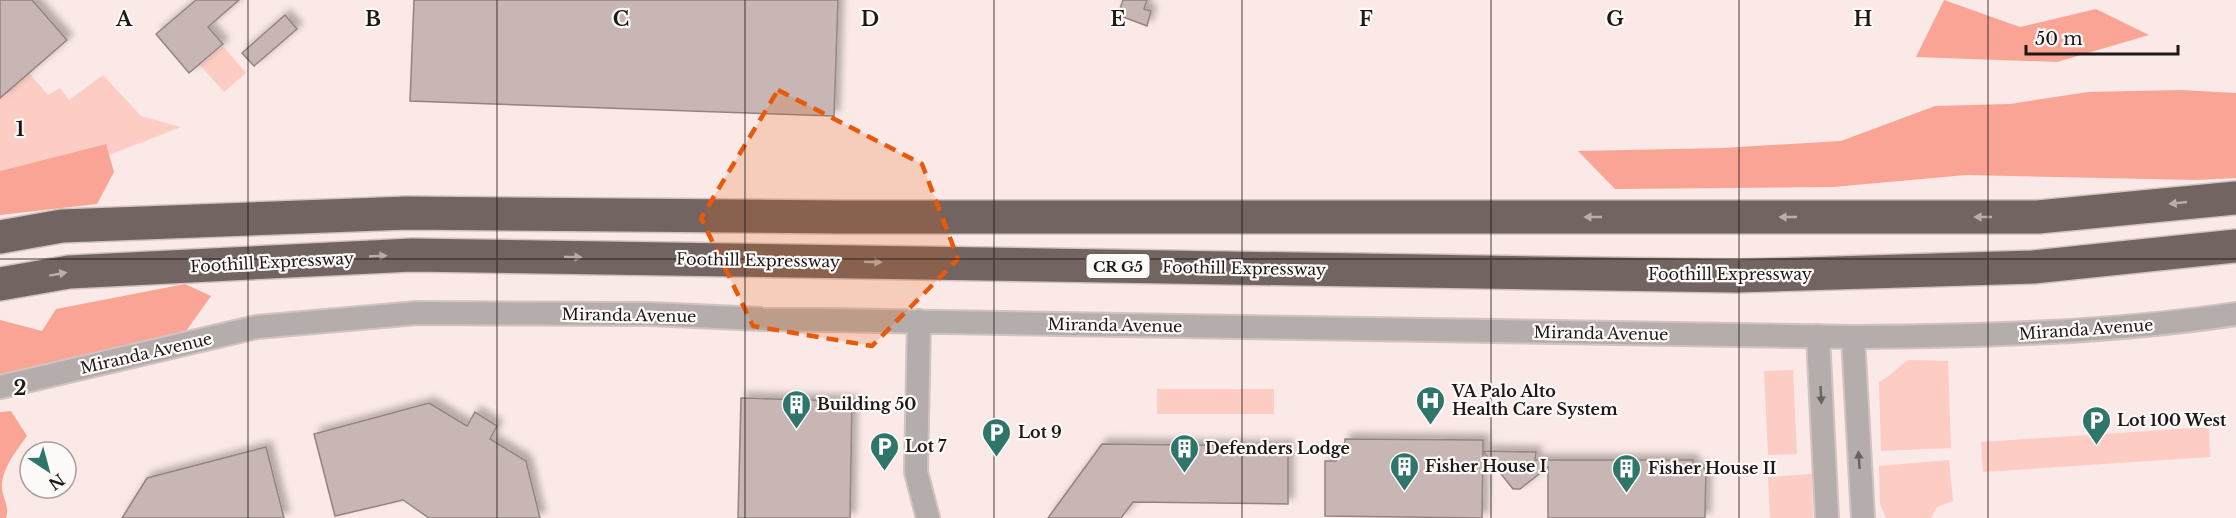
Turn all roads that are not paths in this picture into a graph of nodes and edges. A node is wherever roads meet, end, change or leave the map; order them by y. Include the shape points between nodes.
1 (2236, 198) edge
2 (0, 237) edge
3 (2236, 246) edge
4 (0, 284) edge
5 (2236, 314) edge
6 (919, 321) junction
7 (1818, 336) junction
8 (1853, 337) junction
9 (0, 387) edge
10 (928, 518) edge
11 (1827, 518) edge
12 (1863, 518) edge

1 -> 2 highway via 2038,217 407,213 62,226
4 -> 3 highway, Foothill Expressway / CR G5 via 69,272 412,255 1736,276 2033,267
5 - 8 street, Miranda Avenue via 2094,330
6 - 7 street, Miranda Avenue
6 - 9 street, Miranda Avenue via 417,313 257,327
6 - 10 street via 916,471
7 - 8 street, Miranda Avenue
7 -> 11 street
12 -> 8 street

